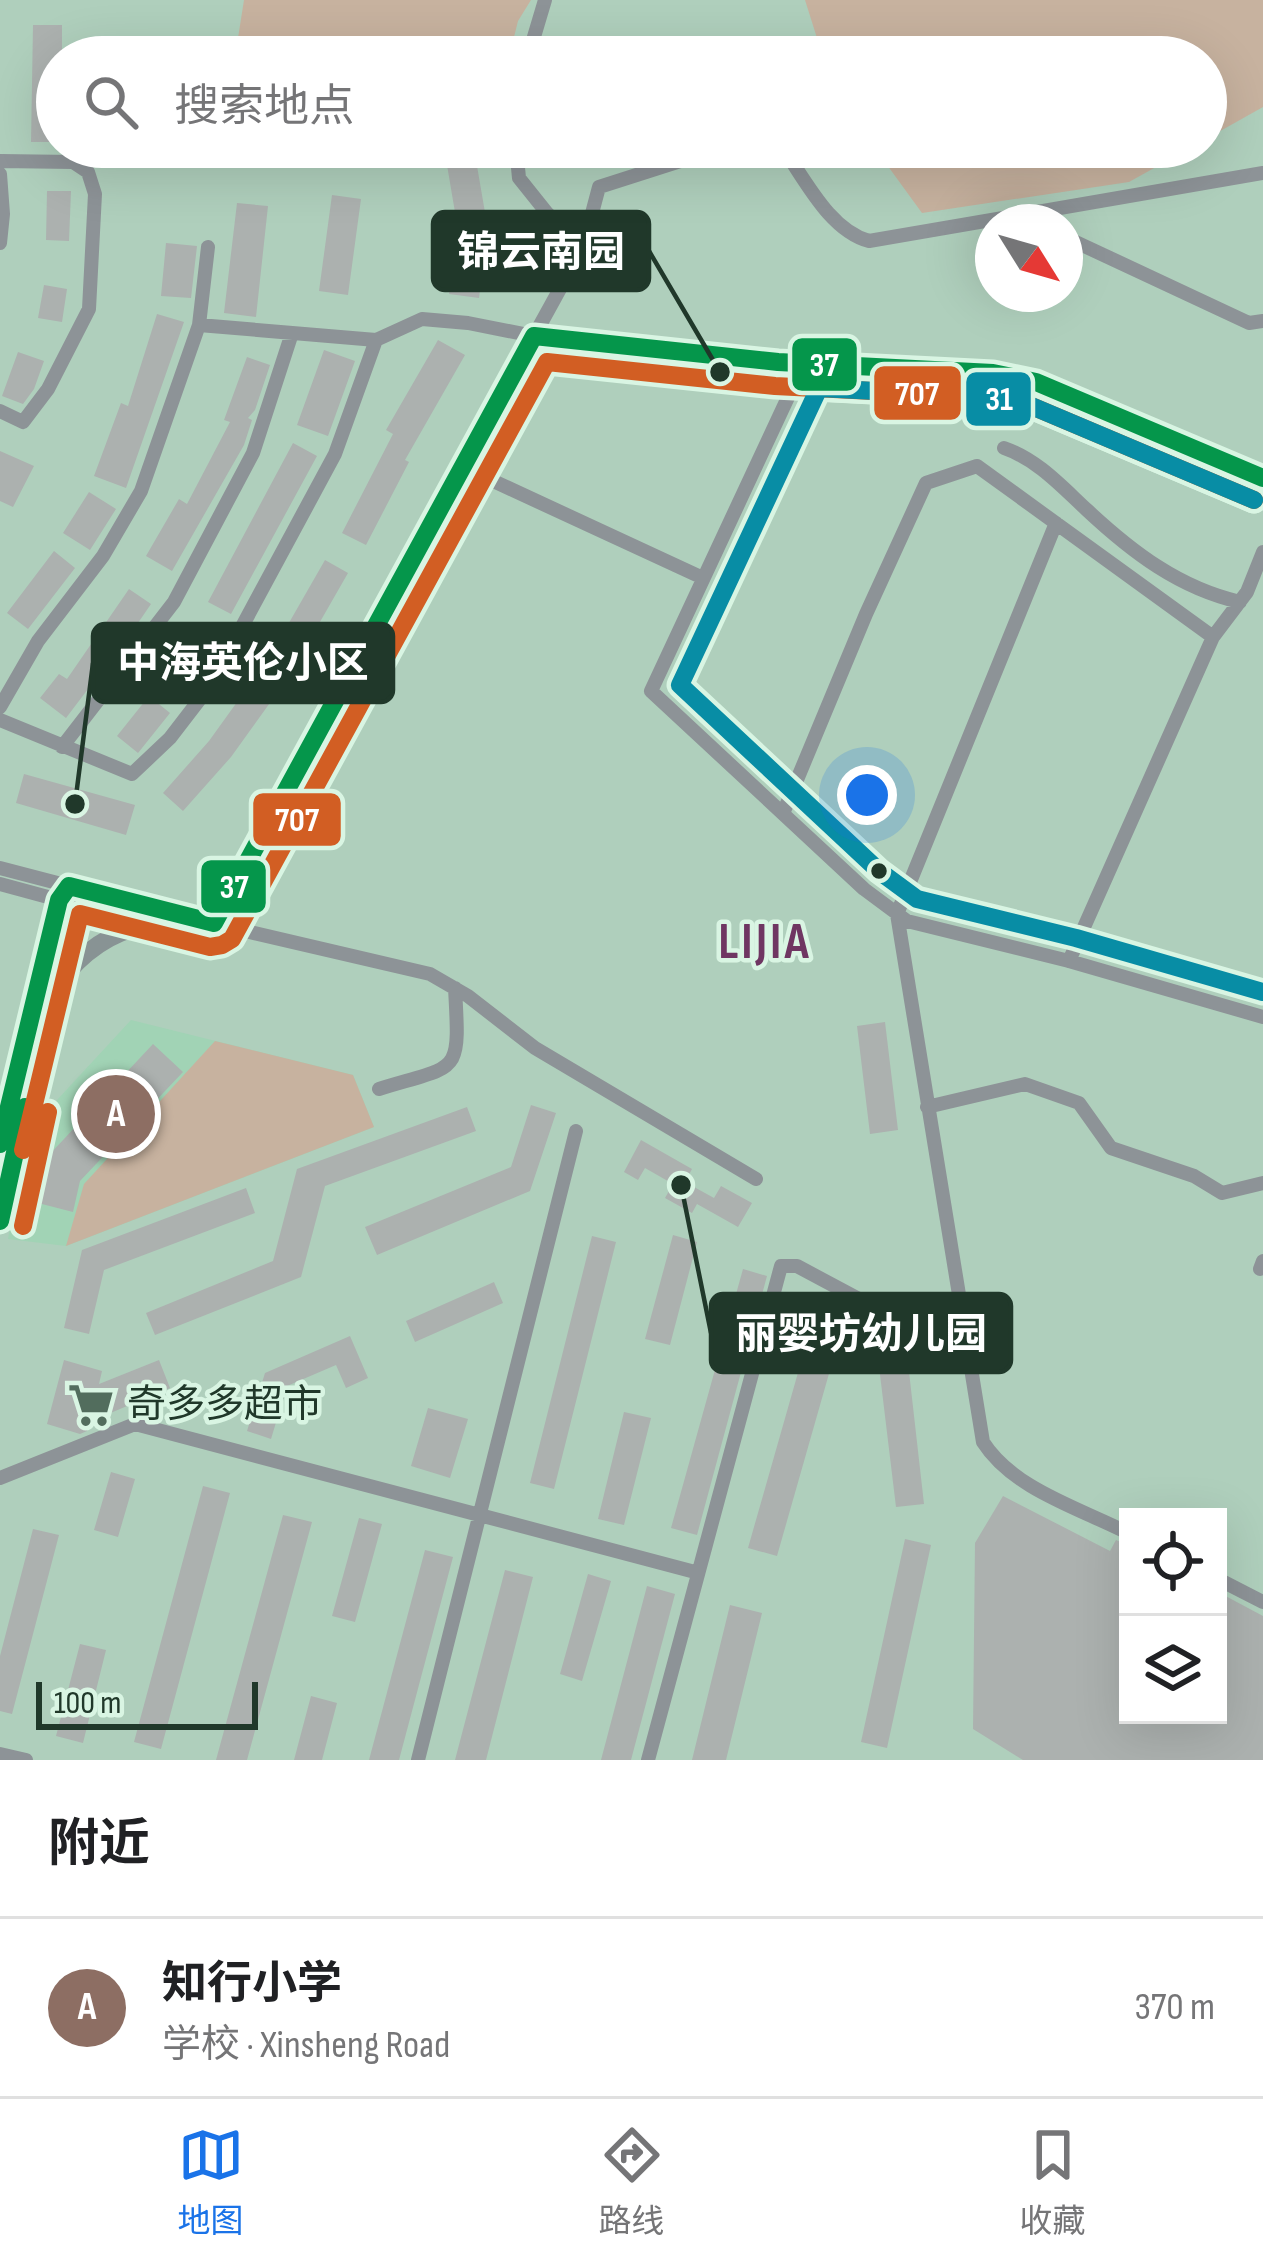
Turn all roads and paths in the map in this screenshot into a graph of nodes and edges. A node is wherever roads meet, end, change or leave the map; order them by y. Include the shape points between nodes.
1 (544, 0) edge
2 (534, 36) edge
3 (0, 161) edge
4 (36, 161) edge
5 (82, 168) edge
6 (518, 168) edge
7 (658, 168) edge
8 (798, 168) edge
9 (1263, 172) edge
10 (0, 173) edge
11 (1083, 208) edge
12 (975, 226) edge
13 (0, 243) edge
14 (1083, 245) edge
15 (583, 247) junction
16 (208, 248) dead end
17 (1263, 321) edge
18 (200, 325) junction
19 (292, 333) junction
20 (542, 337) junction
21 (376, 340) junction
22 (804, 363) junction
23 (0, 411) edge
24 (1004, 448) dead end
25 (476, 473) junction
26 (1263, 478) edge
27 (1056, 523) junction
28 (1263, 552) edge
29 (704, 578) junction
30 (1240, 602) junction
31 (1213, 637) junction
32 (0, 707) edge
33 (0, 721) edge
34 (62, 747) junction
35 (784, 812) junction
36 (0, 868) edge
37 (0, 884) edge
38 (67, 896) junction
39 (897, 914) junction
40 (155, 924) junction
41 (219, 930) junction
42 (1069, 962) junction
43 (454, 988) junction
44 (52, 993) junction
45 (1263, 1017) edge
46 (379, 1089) dead end
47 (927, 1107) junction
48 (576, 1131) dead end
49 (0, 1144) edge
50 (756, 1179) dead end
51 (1263, 1183) edge
52 (0, 1221) edge
53 (900, 1321) dead end
54 (0, 1478) edge
55 (482, 1515) junction
56 (1119, 1529) edge
57 (695, 1572) junction
58 (1227, 1584) edge
59 (1263, 1602) edge
60 (0, 1754) edge
61 (26, 1760) edge
62 (418, 1760) edge
63 (648, 1760) edge

1 - 2 street
3 - 4 street
5 - 23 street via 95,194 89,309 23,422
6 - 15 street via 547,213
7 - 15 street via 599,187
8 - 12 street via 850,236 869,241
9 - 11 street
10 - 13 street
14 - 17 street via 1249,323
15 - 20 street
16 - 18 street
18 - 19 street
18 - 32 street via 141,490
19 - 21 street
19 - 34 street via 253,453 174,602
20 - 21 street via 422,320
20 - 22 street
20 - 25 street
20 - 41 street
21 - 34 street via 335,454 210,686 132,774
22 - 26 street via 1036,382
22 - 29 street
24 - 30 street via 1029,457 1176,580
25 - 29 street
25 - 41 street
27 - 31 street
27 - 35 street via 977,466 926,483
27 - 39 street
28 - 30 street
29 - 35 street via 651,691
30 - 31 street
31 - 42 street
33 - 34 street
35 - 39 street
36 - 38 street
37 - 38 street
38 - 40 street
38 - 41 street
38 - 44 street
38 - 49 street
39 - 42 street
39 - 47 street
40 - 41 street
40 - 44 street via 91,949
41 - 43 street via 430,974
42 - 45 street
43 - 46 street via 456,1058
43 - 50 street via 535,1048
44 - 52 street
47 - 51 street via 1025,1084 1078,1103 1111,1148 1222,1193
47 - 56 street via 983,1442 1025,1483
48 - 55 street
53 - 57 street via 796,1266 781,1266
54 - 55 street via 135,1424
55 - 57 street
55 - 62 street
57 - 63 street
58 - 59 street
60 - 61 street

